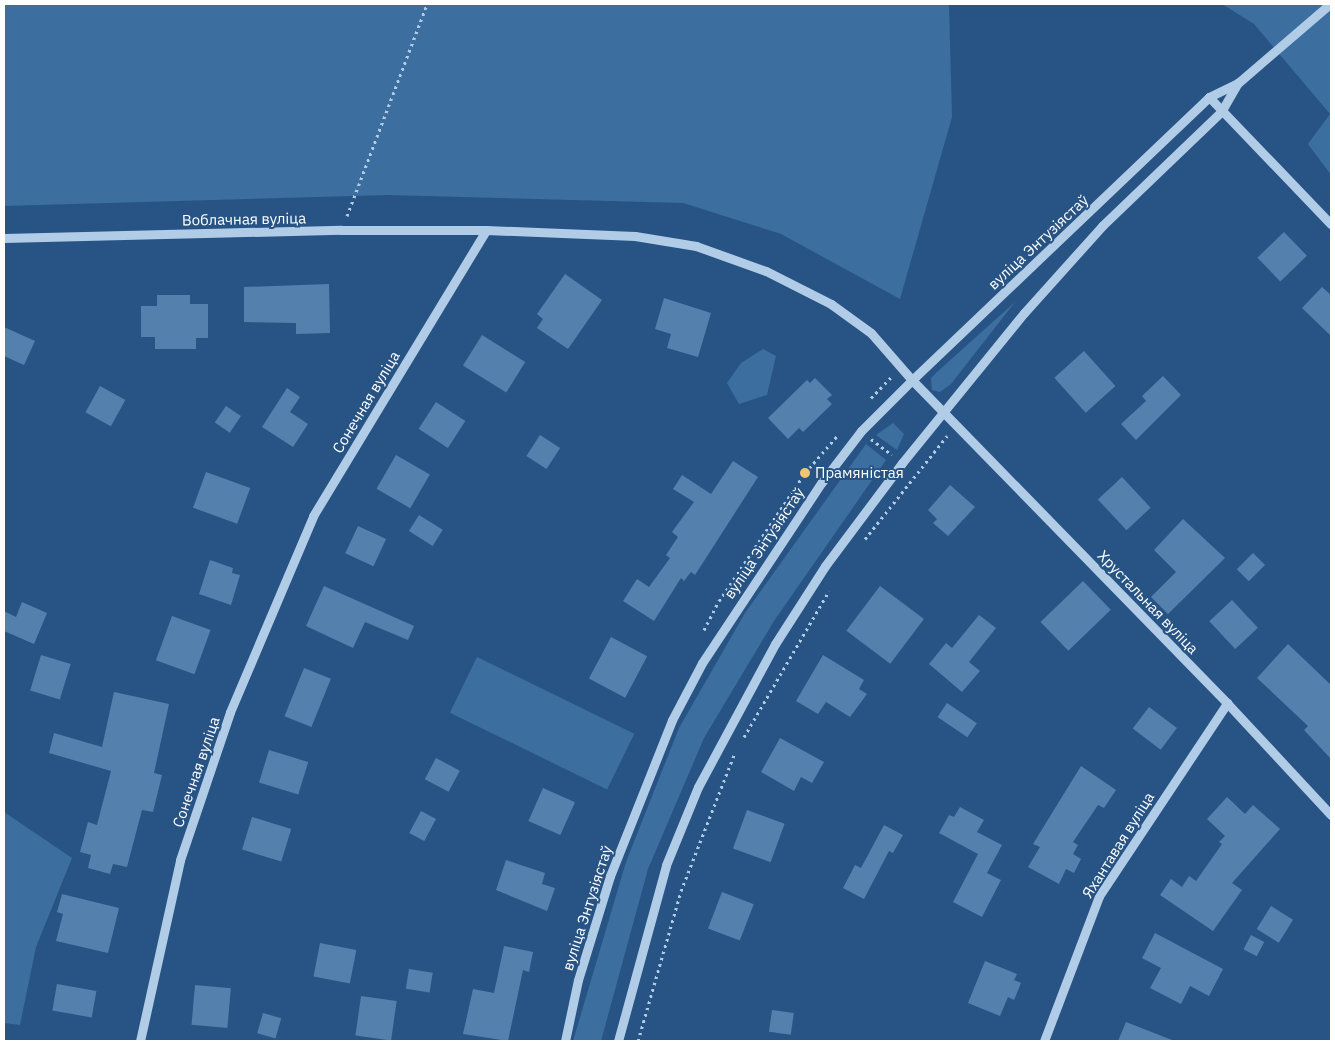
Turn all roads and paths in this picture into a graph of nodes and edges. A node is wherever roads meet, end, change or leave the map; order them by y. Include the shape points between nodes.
1 (427, 4) edge
2 (1330, 4) edge
3 (1238, 83) junction
4 (1209, 97) junction
5 (1221, 112) junction
6 (1331, 224) edge
7 (341, 230) junction
8 (486, 230) junction
9 (4, 238) edge
10 (912, 380) junction
11 (942, 412) junction
12 (956, 425) junction
13 (861, 431) junction
14 (902, 463) junction
15 (918, 474) junction
16 (862, 543) dead end
17 (830, 589) dead end
18 (1227, 703) junction
19 (740, 744) dead end
20 (735, 752) dead end
21 (1331, 815) edge
22 (140, 1041) edge
23 (565, 1041) edge
24 (618, 1041) edge
25 (638, 1041) edge
26 (1044, 1041) edge

1 - 7 path via 363,181
2 - 3 street
3 - 4 street, вуліца Энтузіястаў
3 - 5 street
4 - 5 street
4 - 10 street, вуліца Энтузіястаў
5 - 6 street
5 - 11 street via 1102,226
7 - 8 street, Воблачная вуліца
7 - 9 street, Воблачная вуліца
8 - 10 street via 635,236 696,246 766,271 831,304 871,333
8 - 22 street, Сонечная вуліца via 313,516 230,712 180,860
10 - 11 street, Хрустальная вуліца
10 - 13 street, вуліца Энтузіястаў
11 - 12 street, Хрустальная вуліца
11 - 14 street
12 - 15 path
12 - 18 street, Хрустальная вуліца
13 - 14 path
13 - 23 street, вуліца Энтузіястаў via 822,482 740,604 672,720 610,876 578,980
14 - 15 path
14 - 24 street via 825,566 775,644 698,787 666,865
15 - 16 path
17 - 19 path
18 - 21 street, Хрустальная вуліца
18 - 26 street, Яхантавая вуліца via 1099,896
20 - 25 path via 681,891

